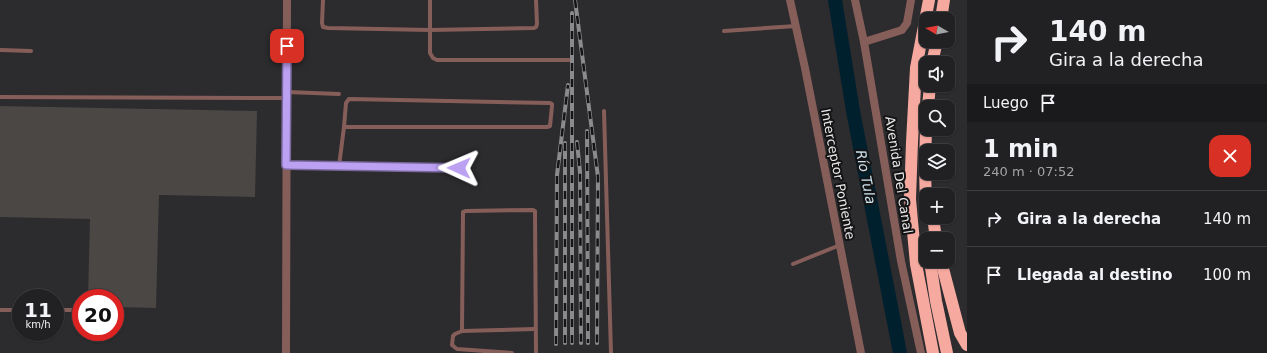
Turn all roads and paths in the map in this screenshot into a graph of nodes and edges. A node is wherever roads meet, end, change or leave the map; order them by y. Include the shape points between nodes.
1 (287, 0) edge
2 (323, 0) edge
3 (430, 0) edge
4 (536, 0) edge
5 (790, 0) edge
6 (855, 0) edge
7 (911, 0) edge
8 (929, 0) edge
9 (944, 0) edge
10 (941, 12) edge
11 (796, 26) junction
12 (430, 30) junction
13 (724, 31) dead end
14 (864, 42) junction
15 (0, 50) edge
16 (31, 51) dead end
17 (569, 60) dead end
18 (339, 94) dead end
19 (287, 95) junction
20 (0, 97) edge
21 (604, 111) dead end
22 (344, 127) junction
23 (926, 136) edge
24 (286, 165) junction
25 (339, 166) junction
26 (459, 168) dead end
27 (925, 188) edge
28 (840, 245) junction
29 (793, 264) dead end
30 (931, 268) edge
31 (943, 268) edge
32 (0, 310) edge
33 (12, 310) edge
34 (535, 329) junction
35 (462, 331) junction
36 (967, 345) edge
37 (286, 353) edge
38 (512, 353) edge
39 (536, 353) edge
40 (611, 353) edge
41 (861, 353) edge
42 (921, 353) edge
43 (933, 353) edge
44 (947, 353) edge

1 - 19 street
2 - 12 lane via 323,27
3 - 12 lane
4 - 12 lane via 537,24 534,28
5 - 11 street, Interceptor Poniente
6 - 14 street, Avenida Del Canal
7 - 14 street via 907,23 902,30
8 - 43 highway via 916,68 910,199 916,264
9 - 10 highway
11 - 13 lane
11 - 28 street, Interceptor Poniente
12 - 17 lane via 430,53 437,60
14 - 42 street, Avenida Del Canal via 901,261
15 - 16 lane
18 - 19 lane
19 - 20 lane
19 - 24 street
21 - 40 lane
22 - 22 lane via 547,127 551,123 552,104 349,100 346,102
22 - 25 lane
23 - 27 highway
24 - 25 lane
24 - 37 street
25 - 26 lane
28 - 29 lane
28 - 41 street, Interceptor Poniente
30 - 44 highway
31 - 36 highway via 960,333
32 - 33 lane
34 - 35 lane
34 - 35 lane via 535,211 499,210 464,212
34 - 39 lane
35 - 38 lane via 453,336 452,345 457,349

